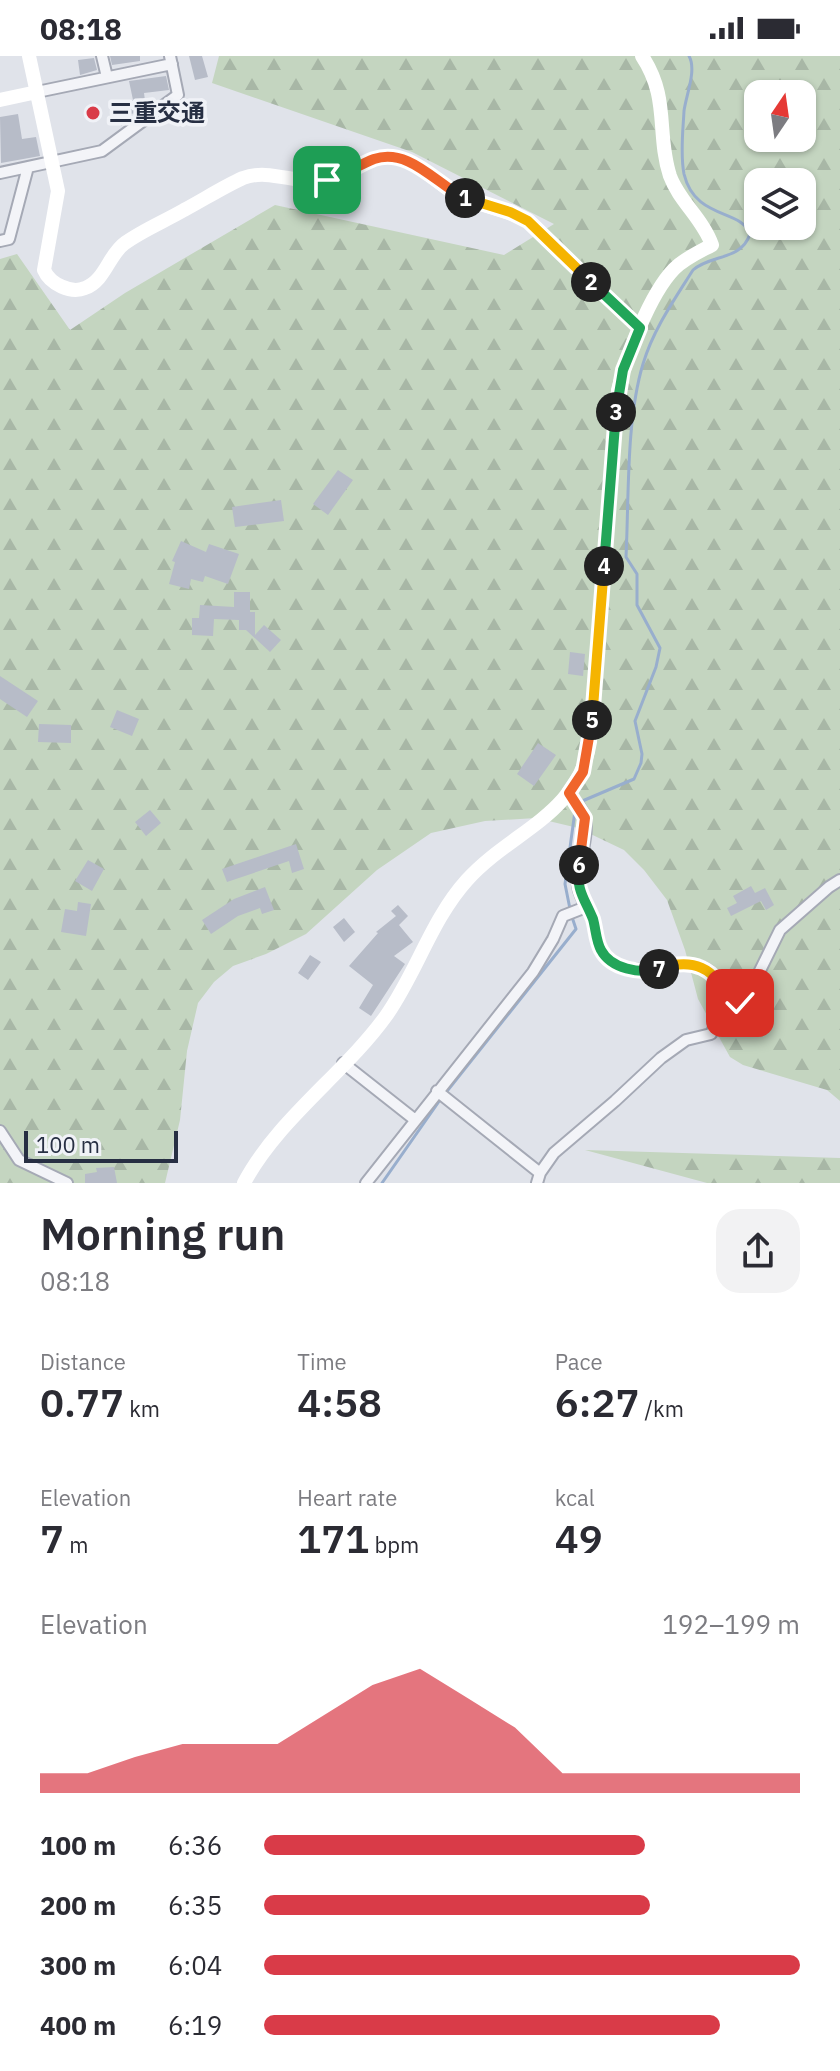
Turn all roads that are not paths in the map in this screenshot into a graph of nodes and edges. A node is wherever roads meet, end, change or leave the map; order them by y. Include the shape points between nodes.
1 (29, 56) edge
2 (102, 56) edge
3 (642, 56) edge
4 (171, 60) edge
5 (107, 77) junction
6 (37, 92) junction
7 (0, 100) edge
8 (53, 163) junction
9 (28, 167) junction
10 (0, 173) edge
11 (0, 241) edge
12 (640, 328) junction
13 (571, 796) junction
14 (840, 880) edge
15 (583, 908) junction
16 (726, 1002) junction
17 (343, 1063) junction
18 (442, 1095) junction
19 (414, 1119) junction
20 (0, 1131) edge
21 (539, 1178) edge
22 (67, 1183) edge
23 (244, 1183) edge
24 (366, 1183) edge

1 - 6 main road
2 - 5 street
3 - 12 main road via 657,85 670,174 712,245 674,269
4 - 5 street
4 - 8 street via 178,95 102,151
5 - 6 street
6 - 7 main road
6 - 8 main road
8 - 9 street
8 - 12 main road via 58,197 44,270 68,288 91,285 124,243 243,179 266,175 321,181 389,157 413,163 463,197 528,221
9 - 10 street
9 - 11 street via 9,239
12 - 13 main road via 618,390 590,742
13 - 15 street via 585,825 578,888
13 - 17 main road via 469,878 435,924 395,1002
14 - 16 street via 780,930 746,999
15 - 16 street via 609,960 646,971 678,964 700,966 717,981
15 - 18 street via 560,920 533,972
16 - 21 street via 711,1034 686,1040 661,1058 554,1153
17 - 19 street
17 - 23 main road
18 - 19 street
18 - 21 street
19 - 24 street
20 - 22 street via 19,1160

